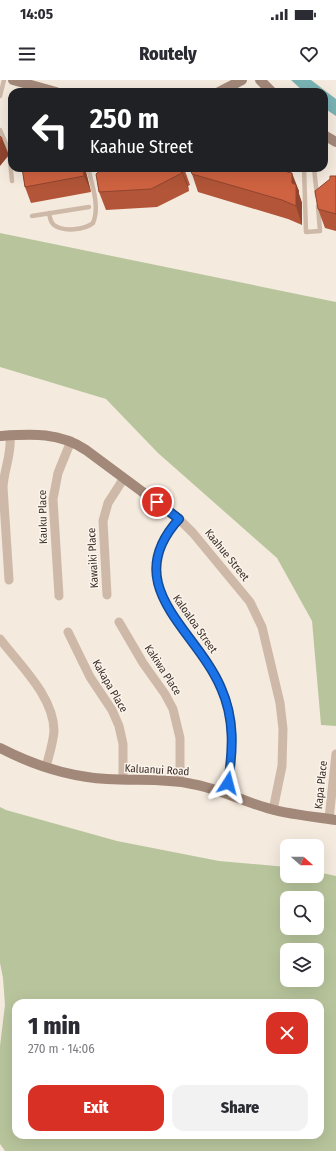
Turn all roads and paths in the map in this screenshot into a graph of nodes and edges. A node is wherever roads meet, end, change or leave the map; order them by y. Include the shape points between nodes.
1 (4, 80) edge
2 (13, 80) edge
3 (242, 80) edge
4 (260, 80) edge
5 (42, 88) edge
6 (227, 88) edge
7 (268, 88) edge
8 (0, 96) edge
9 (0, 130) edge
10 (8, 149) edge
11 (11, 172) edge
12 (89, 172) edge
13 (304, 172) edge
14 (314, 172) edge
15 (12, 181) dead end
16 (89, 207) dead end
17 (49, 213) junction
18 (32, 216) dead end
19 (5, 435) edge
20 (71, 441) junction
21 (124, 478) junction
22 (179, 519) junction
23 (9, 580) dead end
24 (107, 595) dead end
25 (59, 596) dead end
26 (119, 622) dead end
27 (68, 632) dead end
28 (0, 639) edge
29 (0, 748) edge
30 (336, 754) edge
31 (46, 767) junction
32 (123, 779) junction
33 (180, 782) junction
34 (226, 793) junction
35 (273, 810) junction
36 (333, 819) edge

1 - 8 lane
2 - 5 street
3 - 6 street
4 - 7 street
9 - 10 lane
11 - 15 lane
12 - 17 lane via 96,215 93,223 81,229 57,227 51,222
13 - 14 lane via 306,232 320,231
16 - 17 lane
17 - 18 lane
19 - 20 street, Kaahue Street via 43,434
19 - 23 street via 11,451 3,487
20 - 21 street, Kaahue Street
20 - 25 street, Kauku Place via 58,473 53,499
21 - 22 street, Kaahue Street
21 - 24 street, Kawaiki Place via 108,503 103,521
22 - 34 street, Kaloaloa Street via 168,530 160,546 156,562 157,579 164,602 209,665 226,699 233,735 232,760
22 - 35 street, Kaahue Street via 250,602 262,627 280,703 283,729 282,766
26 - 33 street, Kakiwa Place via 173,709 180,738
27 - 32 street, Kakapa Place via 90,677 108,703 117,722 123,744
28 - 31 street via 49,705 54,732
29 - 31 street, Kaluanui Road
30 - 36 street, Kapa Place
31 - 32 street, Kaluanui Road via 90,777
32 - 33 street, Kaluanui Road
33 - 34 street, Kaluanui Road
34 - 35 street, Kaluanui Road
35 - 36 street, Kaluanui Road

